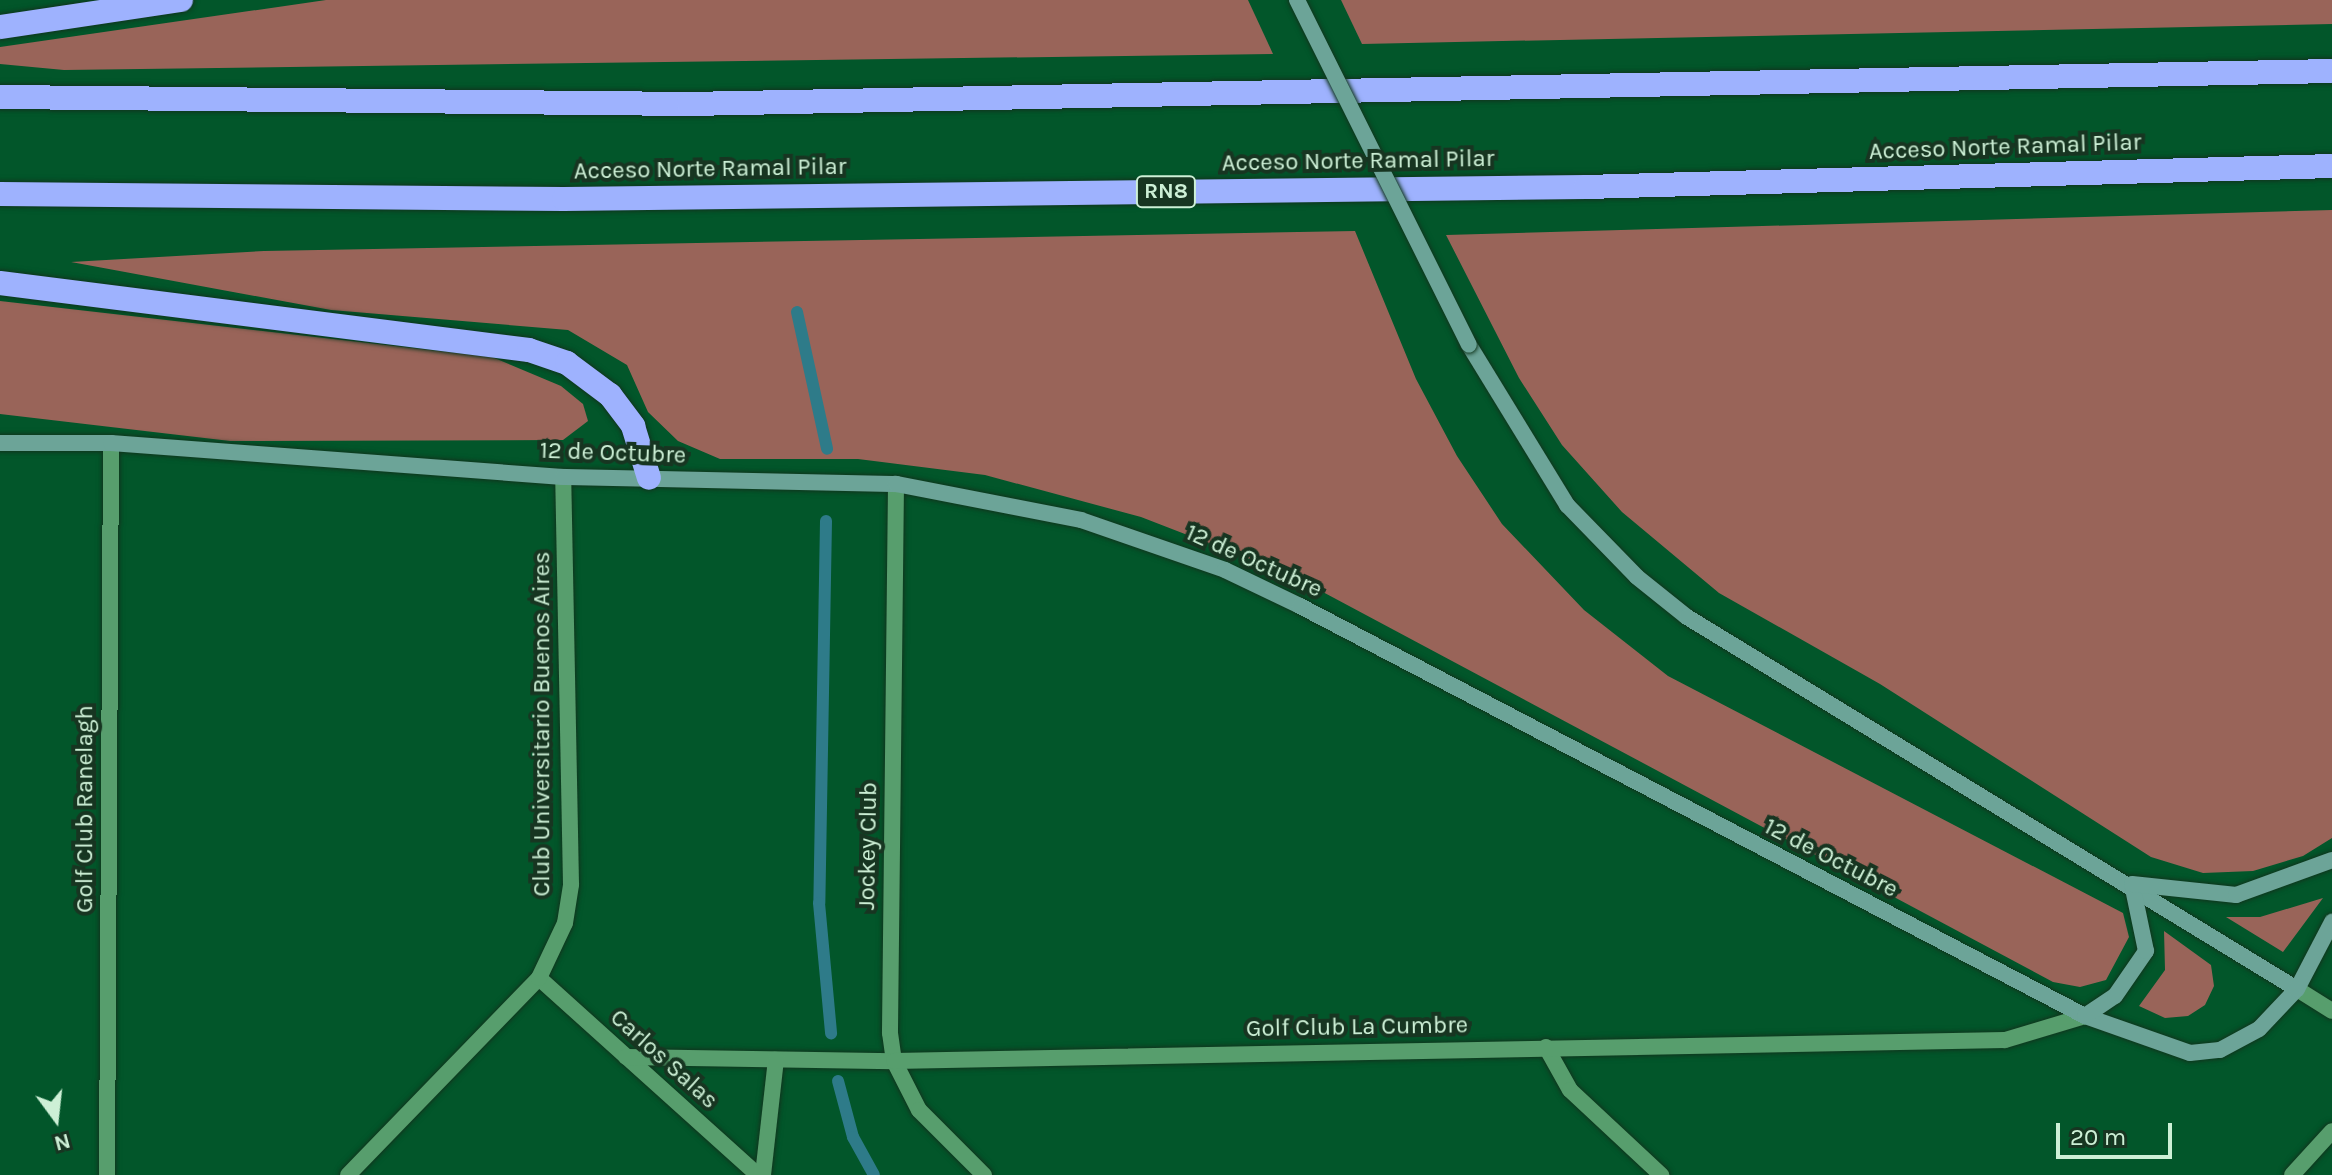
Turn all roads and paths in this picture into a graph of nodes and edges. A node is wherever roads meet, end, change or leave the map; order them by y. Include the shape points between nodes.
1 (181, 0) edge
2 (1297, 0) edge
3 (0, 27) edge
4 (2332, 71) edge
5 (0, 97) edge
6 (2332, 166) edge
7 (0, 194) edge
8 (0, 283) edge
9 (0, 443) edge
10 (111, 443) junction
11 (563, 477) junction
12 (649, 478) junction
13 (896, 484) junction
14 (2332, 860) edge
15 (2132, 884) junction
16 (2332, 922) edge
17 (539, 978) junction
18 (2297, 989) junction
19 (2332, 1011) edge
20 (2085, 1016) junction
21 (1546, 1047) junction
22 (626, 1057) junction
23 (776, 1060) junction
24 (894, 1061) junction
25 (2332, 1131) edge
26 (107, 1175) edge
27 (348, 1175) edge
28 (761, 1175) edge
29 (984, 1175) edge
30 (1661, 1175) edge
31 (2292, 1175) edge

1 - 3 highway
2 - 15 street, bridge via 1469,345 1567,505 1637,577 1750,660
4 - 5 highway via 689,104
6 - 7 highway, Acceso Norte Ramal Pilar / RN8 via 1586,187 564,199
8 - 12 highway via 529,350 567,363 610,395 633,426
9 - 10 street, 12 de Octubre
10 - 11 street, 12 de Octubre
10 - 26 street, Golf Club Ranelagh
11 - 12 street, 12 de Octubre
11 - 17 street, Club Universitario Buenos Aires via 571,884 565,923
12 - 13 street, 12 de Octubre
13 - 20 street, 12 de Octubre via 1081,520 1225,570
13 - 24 street, Jockey Club
14 - 15 street via 2236,895
15 - 18 street
15 - 20 street via 2146,951 2115,996
16 - 18 street, 12 de Octubre
17 - 22 street, Carlos Salas
17 - 27 street, Club Universitario Buenos Aires
18 - 19 street
18 - 20 street, 12 de Octubre via 2259,1029 2220,1050 2190,1053
20 - 21 street, Golf Club La Cumbre via 2005,1040
21 - 24 street, Golf Club La Cumbre
21 - 30 street via 1570,1090
22 - 23 street, Golf Club La Cumbre
22 - 28 street, Carlos Salas
23 - 24 street, Golf Club La Cumbre
23 - 28 street
24 - 29 street, Jockey Club via 919,1110
25 - 31 street

